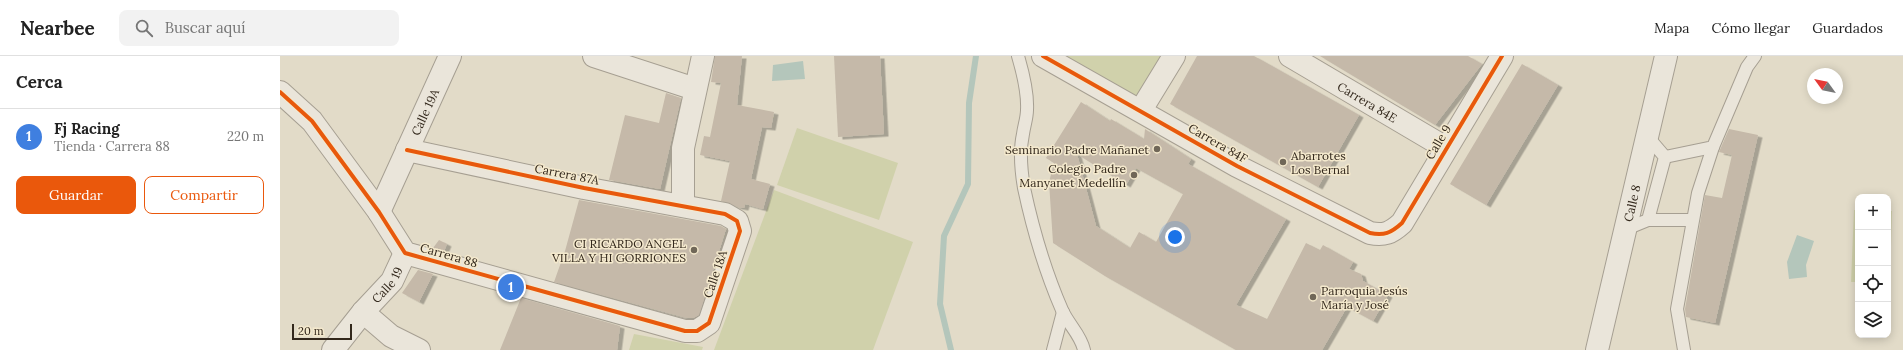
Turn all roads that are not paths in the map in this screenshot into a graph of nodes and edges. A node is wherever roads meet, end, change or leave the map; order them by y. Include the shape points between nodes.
1 (450, 56) edge
2 (594, 56) edge
3 (703, 56) edge
4 (1018, 56) edge
5 (1043, 56) edge
6 (1174, 56) edge
7 (1290, 56) edge
8 (1666, 56) edge
9 (1755, 56) edge
10 (1496, 58) edge
11 (695, 89) junction
12 (280, 92) edge
13 (1141, 110) junction
14 (1647, 136) junction
15 (1713, 147) junction
16 (1446, 148) junction
17 (407, 150) junction
18 (1665, 157) junction
19 (683, 205) junction
20 (379, 212) junction
21 (725, 214) joint
22 (1648, 220) junction
23 (1692, 220) junction
24 (1626, 229) junction
25 (1387, 234) joint
26 (405, 252) junction
27 (363, 312) junction
28 (1063, 312) junction
29 (685, 331) joint
30 (333, 350) edge
31 (419, 350) edge
32 (1053, 350) edge
33 (1084, 350) edge
34 (1597, 350) edge
35 (1684, 350) edge

1 - 17 street, Calle 19A
2 - 11 street
3 - 11 street
4 - 28 lane via 1023,73 1027,111 1021,145 1022,174 1041,256
5 - 13 street, Carrera 84F
6 - 13 street
7 - 16 street, Carrera 84E
8 - 14 street, Calle 8
9 - 15 lane via 1747,67
10 - 16 street, Calle 9
11 - 19 street via 684,148
12 - 20 street, Carrera 88 via 312,121
13 - 25 street, Carrera 84F via 1237,166 1363,230 1379,235
14 - 18 lane
14 - 24 street, Calle 8
15 - 18 lane
15 - 23 lane
16 - 25 street, Calle 9 via 1402,222
17 - 19 street, Carrera 87A via 584,188
17 - 20 street, Calle 19A
18 - 22 lane
19 - 21 street, Carrera 87A
20 - 26 street, Carrera 88
21 - 29 street, Calle 18A via 737,220 740,231 709,322 697,331
22 - 23 lane
22 - 24 lane
23 - 35 lane via 1677,308
24 - 34 street, Calle 8
26 - 27 street, Calle 19 via 392,281
26 - 29 street, Carrera 88
27 - 30 street, Calle 19
27 - 31 street via 391,336
28 - 32 lane
28 - 33 lane via 1083,344

